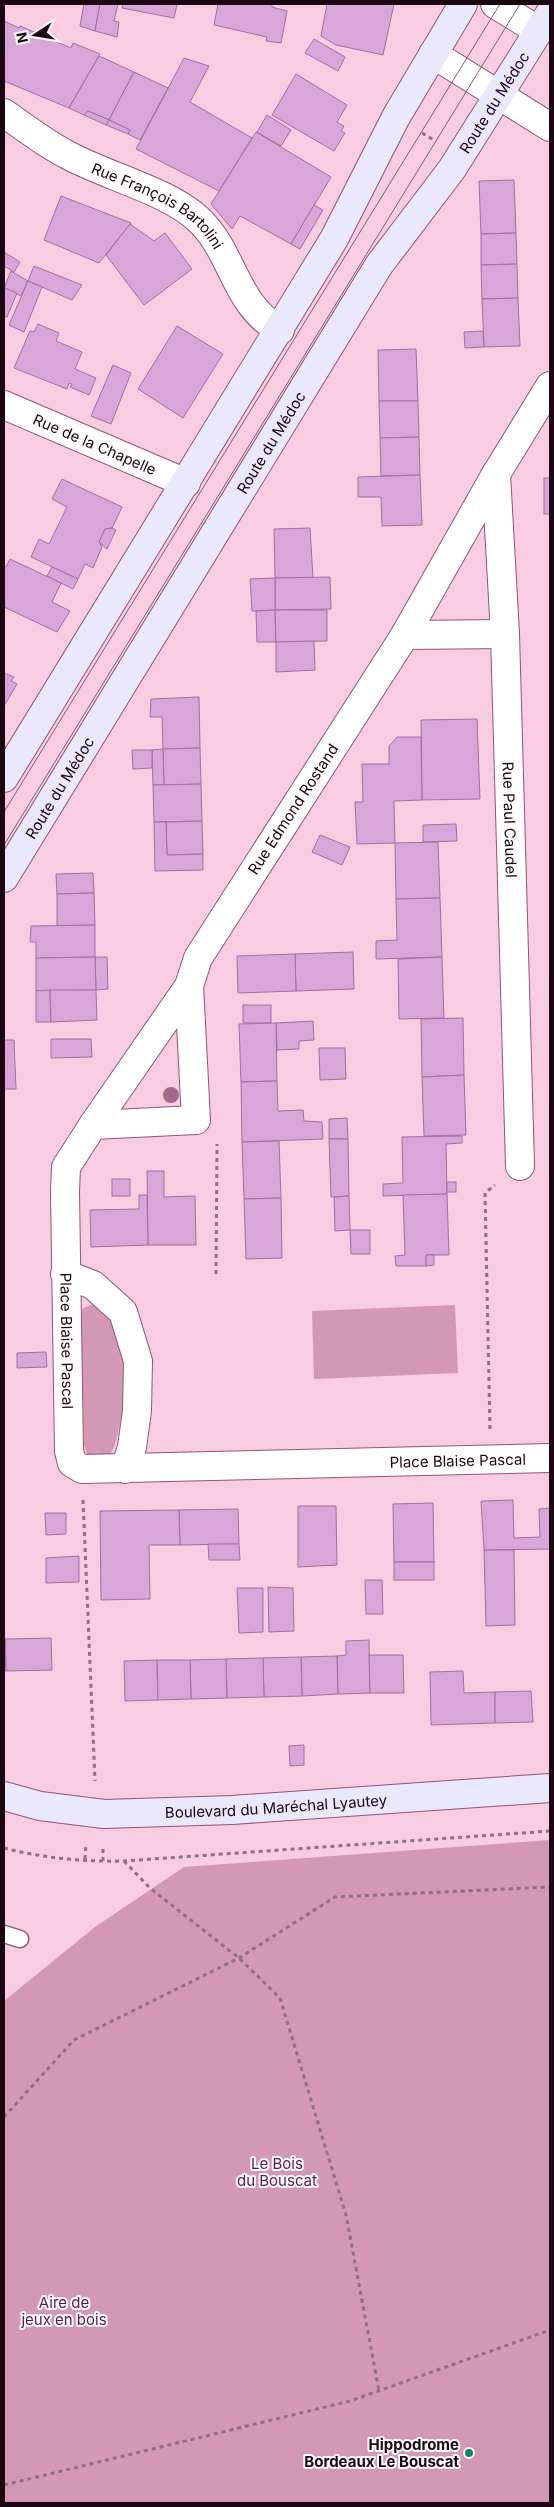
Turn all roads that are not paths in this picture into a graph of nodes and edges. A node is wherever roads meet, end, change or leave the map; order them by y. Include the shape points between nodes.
1 (462, 4) edge
2 (495, 4) edge
3 (544, 22) edge
4 (433, 54) junction
5 (498, 94) junction
6 (4, 113) edge
7 (550, 127) edge
8 (280, 330) junction
9 (550, 386) edge
10 (4, 405) edge
11 (496, 474) junction
12 (186, 483) junction
13 (505, 634) junction
14 (405, 635) junction
15 (4, 778) edge
16 (4, 878) edge
17 (189, 986) junction
18 (92, 1125) junction
19 (520, 1166) road end
20 (65, 1274) junction
21 (550, 1458) edge
22 (124, 1469) junction
23 (550, 1788) edge
24 (4, 1796) edge
25 (4, 1934) edge
26 (20, 1939) dead end

1 - 4 main road
2 - 3 street
3 - 5 main road, Route du Médoc
4 - 5 street
4 - 8 main road via 396,117 334,238
5 - 7 street
5 - 16 main road, Route du Médoc via 452,169 380,265
6 - 8 street, Rue François Bartolini via 65,154 172,202 197,218 212,234 251,307 265,322
8 - 12 main road
9 - 11 street, Rue Edmond Rostand
10 - 12 street, Rue de la Chapelle
11 - 13 street, Rue Paul Caudel
11 - 14 street, Rue Edmond Rostand
12 - 15 main road
13 - 14 street
13 - 19 street, Rue Paul Caudel
14 - 17 street, Rue Edmond Rostand via 198,958
17 - 18 street, Rue Edmond Rostand
17 - 18 street, Rue Edmond Rostand via 196,1120
18 - 20 street, Rue Edmond Rostand via 66,1167
20 - 22 street, Place Blaise Pascal via 92,1285 123,1312 138,1361 136,1420 132,1447
20 - 22 street, Place Blaise Pascal via 69,1451 72,1463 82,1470
21 - 22 street, Place Blaise Pascal
23 - 24 main road, Boulevard du Maréchal Lyautey via 232,1810 88,1813 40,1806
25 - 26 lane

